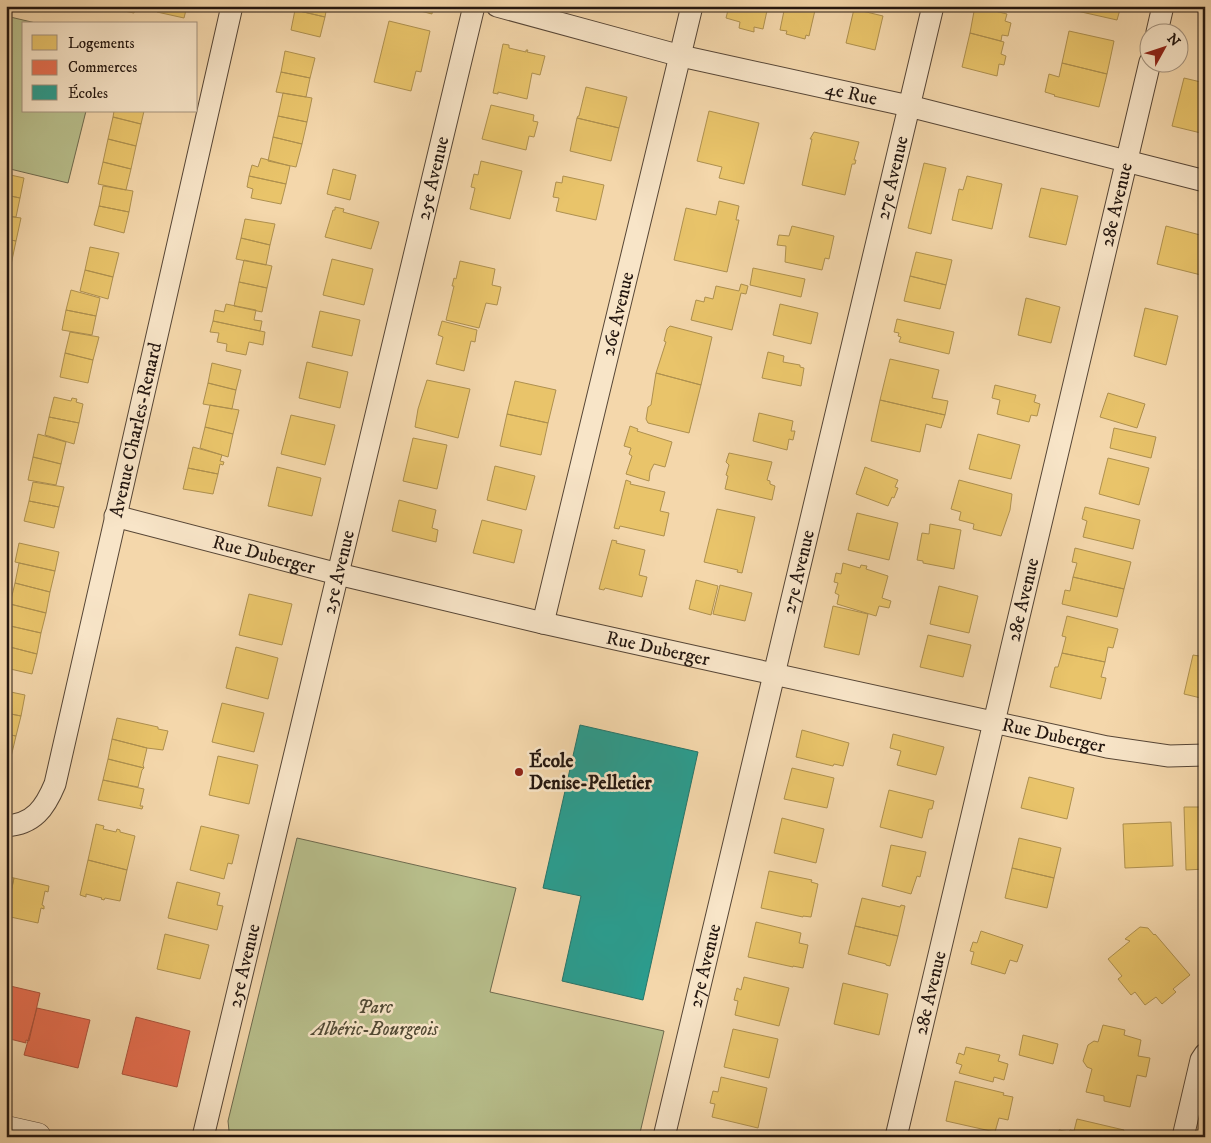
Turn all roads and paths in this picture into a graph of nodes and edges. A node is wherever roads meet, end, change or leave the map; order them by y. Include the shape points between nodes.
1 (232, 6) edge
2 (474, 6) edge
3 (498, 6) edge
4 (692, 6) edge
5 (933, 6) edge
6 (1163, 6) edge
7 (1159, 22) edge
8 (681, 56) junction
9 (1148, 72) edge
10 (910, 106) junction
11 (1126, 162) junction
12 (1205, 181) edge
13 (115, 516) junction
14 (338, 574) junction
15 (543, 623) junction
16 (774, 674) junction
17 (994, 722) junction
18 (1205, 755) edge
19 (6, 826) edge
20 (1205, 1054) edge
21 (6, 1130) edge
22 (37, 1137) edge
23 (203, 1137) edge
24 (664, 1137) edge
25 (896, 1137) edge
26 (1183, 1137) edge

1 - 13 street, Avenue Charles-Renard
2 - 14 street, 25e Avenue
3 - 8 street, 4e Rue
4 - 8 street, 26e Avenue
5 - 10 street, 27e Avenue
6 - 7 street
8 - 10 street, 4e Rue
8 - 15 street, 26e Avenue
9 - 11 street, 28e Avenue
10 - 11 street, 4e Rue
10 - 16 street, 27e Avenue
11 - 12 street, 4e Rue
11 - 17 street, 28e Avenue
13 - 14 street, Rue Duberger
13 - 19 street, Avenue Charles-Renard via 55,784 47,802 35,816 19,825
14 - 15 street, Rue Duberger
14 - 23 street, 25e Avenue
15 - 16 street, Rue Duberger
16 - 17 street, Rue Duberger
16 - 24 street, 27e Avenue
17 - 18 street, Rue Duberger via 1146,754
17 - 25 street, 28e Avenue
20 - 26 street
21 - 22 street

